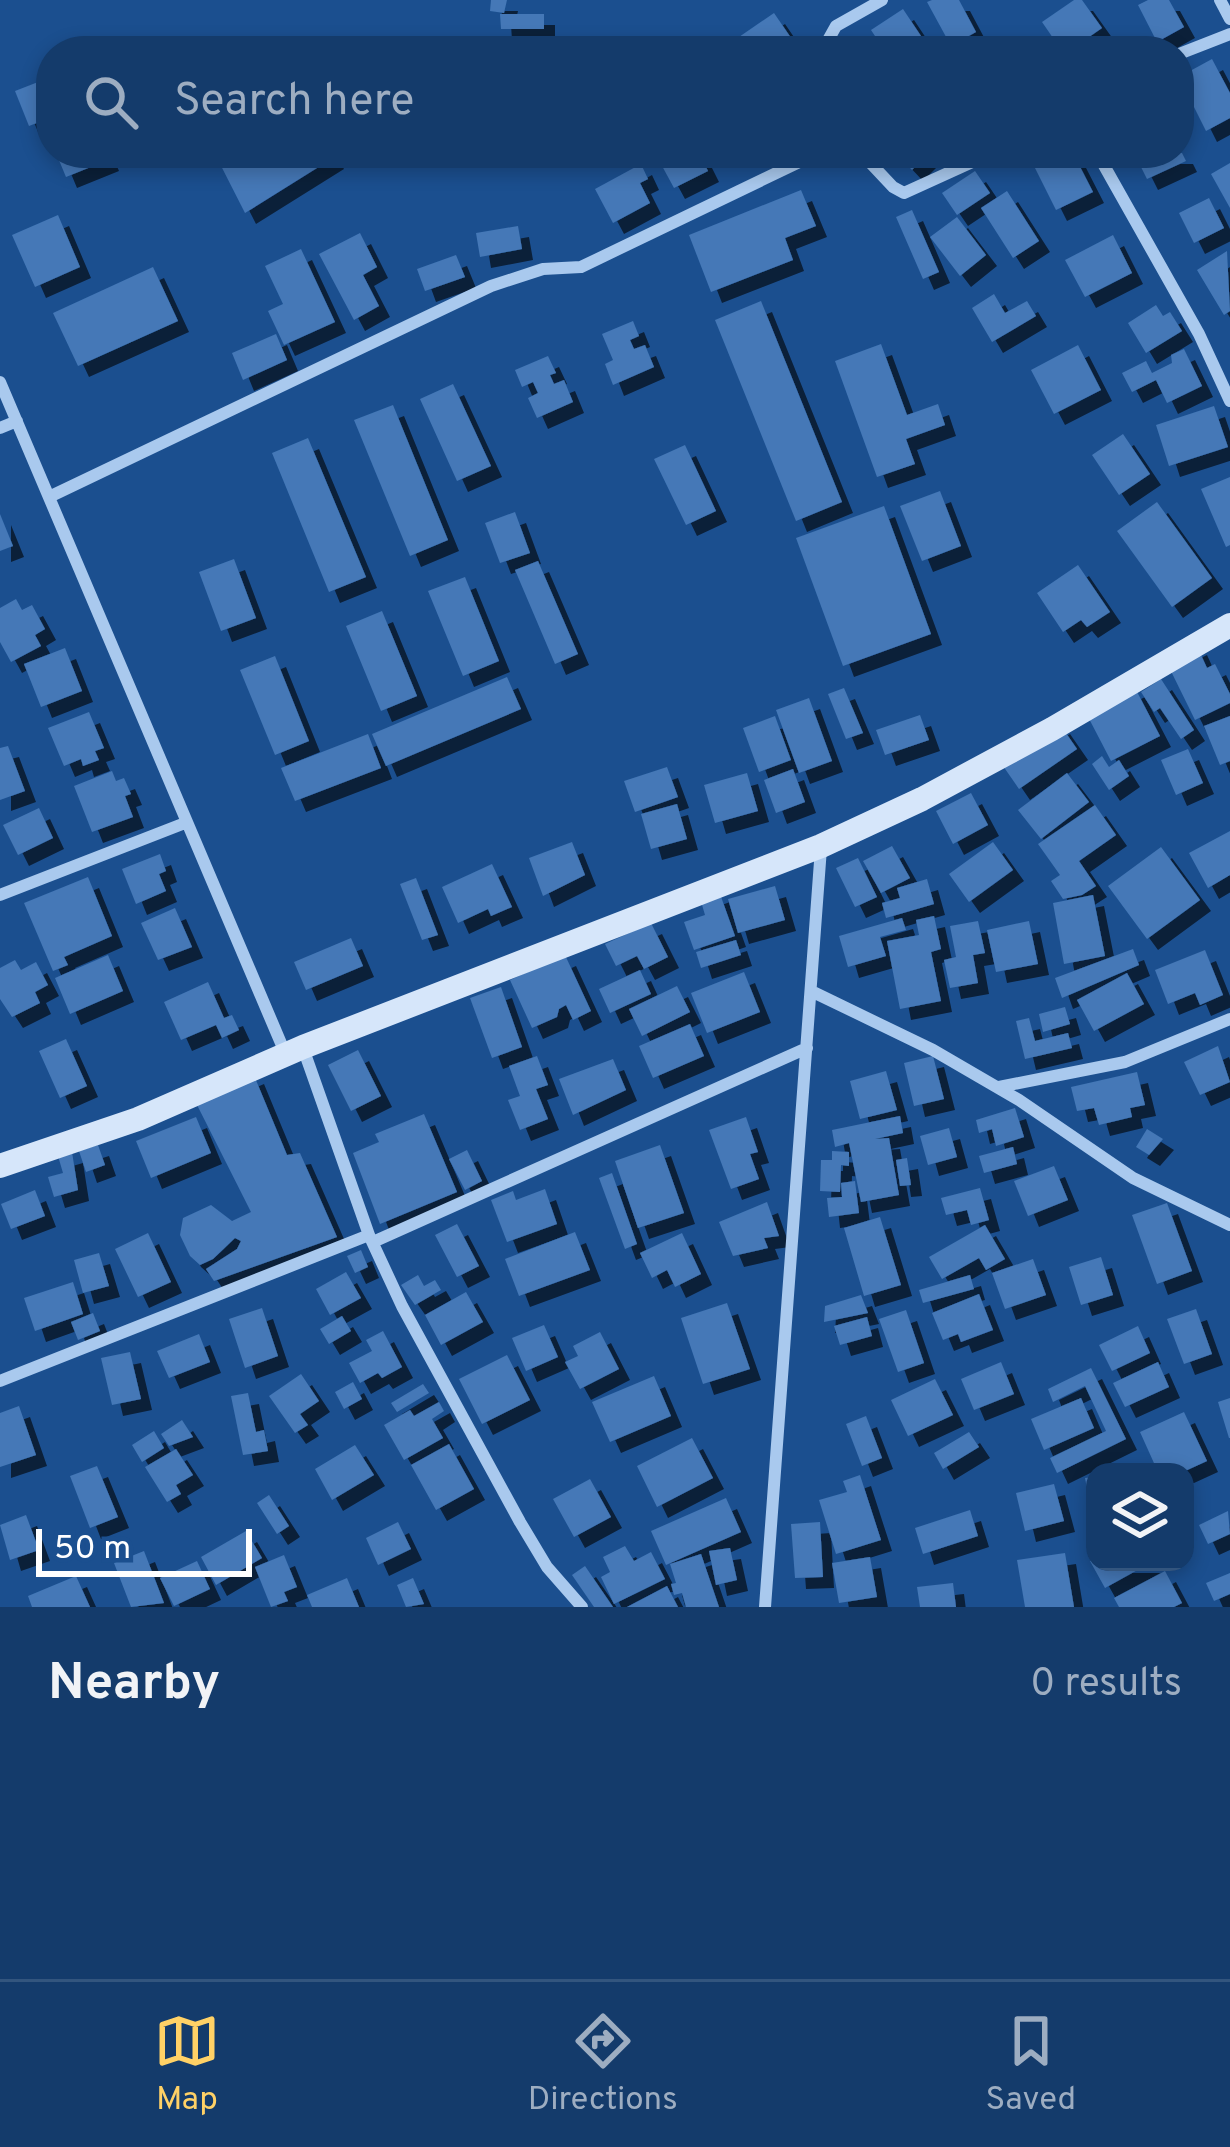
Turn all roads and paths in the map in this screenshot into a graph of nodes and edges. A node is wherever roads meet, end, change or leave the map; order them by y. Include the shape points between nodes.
1 (882, 0) edge
2 (1220, 0) edge
3 (1230, 19) edge
4 (1230, 34) edge
5 (830, 36) edge
6 (1194, 48) edge
7 (787, 168) edge
8 (875, 168) edge
9 (959, 168) edge
10 (1105, 168) edge
11 (0, 382) edge
12 (1230, 401) edge
13 (17, 421) junction
14 (0, 428) edge
15 (49, 497) junction
16 (1230, 625) edge
17 (185, 823) junction
18 (821, 846) junction
19 (0, 895) edge
20 (811, 991) junction
21 (1230, 1019) edge
22 (807, 1048) junction
23 (294, 1051) junction
24 (998, 1087) junction
25 (0, 1166) edge
26 (1230, 1225) edge
27 (371, 1238) junction
28 (0, 1381) edge
29 (582, 1607) edge
30 (765, 1607) edge

1 - 5 street
2 - 3 street
4 - 6 street
7 - 15 street via 581,267 491,286
8 - 9 street via 904,193
10 - 12 street
11 - 13 street
13 - 14 street
13 - 15 street
15 - 17 street
16 - 18 street via 922,799
17 - 19 street
17 - 23 street
18 - 20 street
18 - 23 street
20 - 22 street
20 - 24 street
21 - 24 street via 1125,1062
22 - 27 street
22 - 30 street
23 - 25 street via 138,1119
23 - 27 street
24 - 26 street via 1133,1178
27 - 28 street
27 - 29 street via 520,1522

